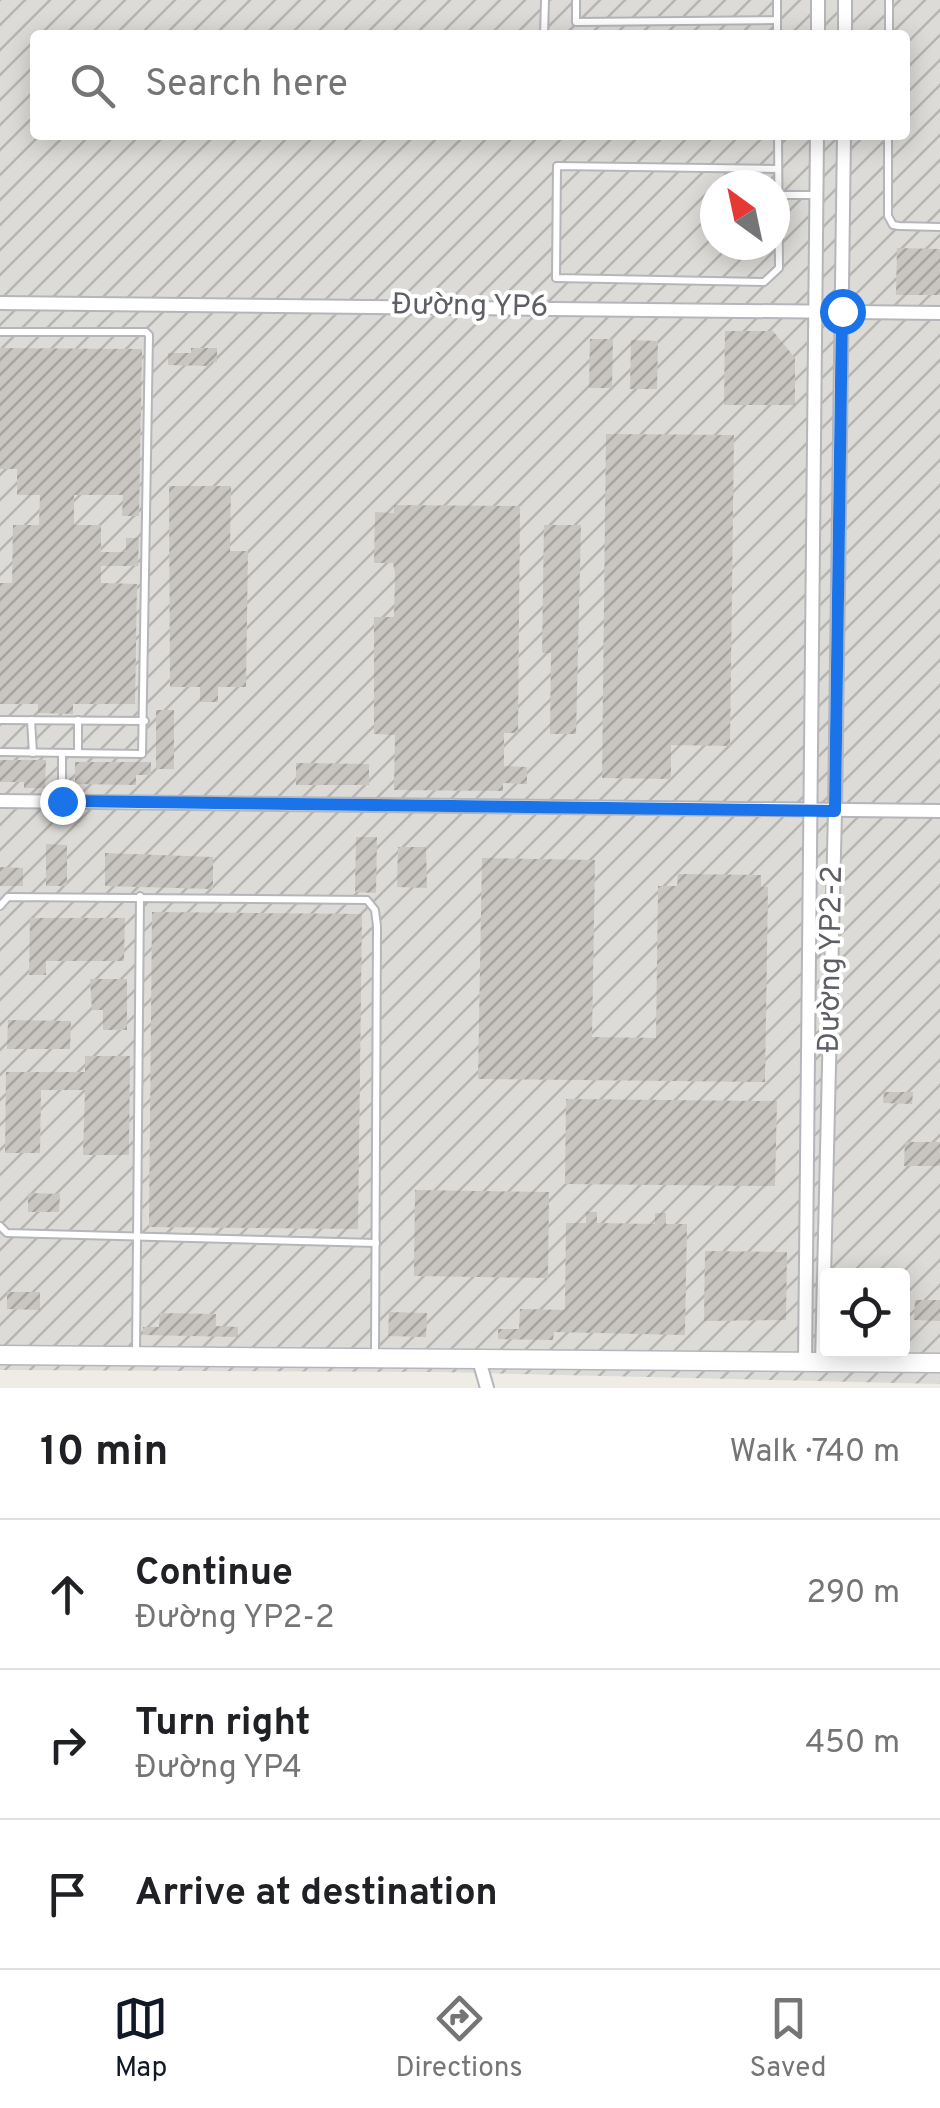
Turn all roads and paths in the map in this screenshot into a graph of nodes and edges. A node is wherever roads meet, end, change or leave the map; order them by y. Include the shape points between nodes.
1 (545, 0) edge
2 (576, 0) edge
3 (777, 0) edge
4 (818, 0) edge
5 (845, 0) edge
6 (889, 0) edge
7 (777, 20) junction
8 (544, 30) edge
9 (777, 30) edge
10 (818, 30) edge
11 (845, 30) edge
12 (888, 30) edge
13 (778, 140) edge
14 (817, 140) edge
15 (844, 140) edge
16 (888, 140) edge
17 (778, 169) joint
18 (816, 194) junction
19 (790, 195) edge
20 (940, 226) edge
21 (779, 260) edge
22 (0, 302) edge
23 (815, 311) junction
24 (842, 311) junction
25 (940, 313) edge
26 (0, 332) edge
27 (0, 720) edge
28 (31, 720) junction
29 (78, 720) junction
30 (144, 721) junction
31 (0, 752) edge
32 (33, 753) junction
33 (62, 753) junction
34 (78, 753) junction
35 (0, 800) edge
36 (62, 801) junction
37 (808, 810) junction
38 (835, 811) junction
39 (940, 811) edge
40 (140, 896) junction
41 (0, 906) edge
42 (0, 1226) edge
43 (137, 1236) junction
44 (376, 1243) junction
45 (0, 1354) edge
46 (136, 1355) junction
47 (375, 1360) junction
48 (480, 1360) junction
49 (940, 1362) edge
50 (814, 1363) junction
51 (487, 1388) edge

1 - 8 lane
2 - 7 lane via 576,22
3 - 7 lane
4 - 10 street
5 - 11 street
6 - 12 lane
7 - 9 lane
13 - 17 lane
14 - 18 street, Đường YP2-2
15 - 24 street, Đường YP2-2
16 - 20 lane via 893,225
17 - 21 lane via 557,166 556,278 764,282
18 - 19 lane
18 - 23 street, Đường YP2-2
22 - 23 street, Đường YP6
23 - 24 street, Đường YP6
23 - 37 street, Đường YP2-2
24 - 25 street, Đường YP6
24 - 38 street, Đường YP2-2
26 - 30 lane via 149,335
27 - 28 lane
28 - 29 lane
28 - 32 lane
29 - 30 lane
29 - 34 lane
30 - 34 lane via 142,754
31 - 32 lane
32 - 33 lane
33 - 34 lane
33 - 36 lane
35 - 36 street
36 - 37 street
37 - 38 street
37 - 50 street, Đường YP2-2
38 - 39 street
38 - 50 street, Đường YP2-2
40 - 41 lane via 8,897
40 - 43 lane
40 - 44 lane via 368,900 375,910
42 - 43 lane via 7,1233
43 - 44 lane
43 - 46 lane
44 - 47 lane
45 - 46 street
46 - 47 street
47 - 48 street
48 - 50 street
48 - 51 street
49 - 50 street

